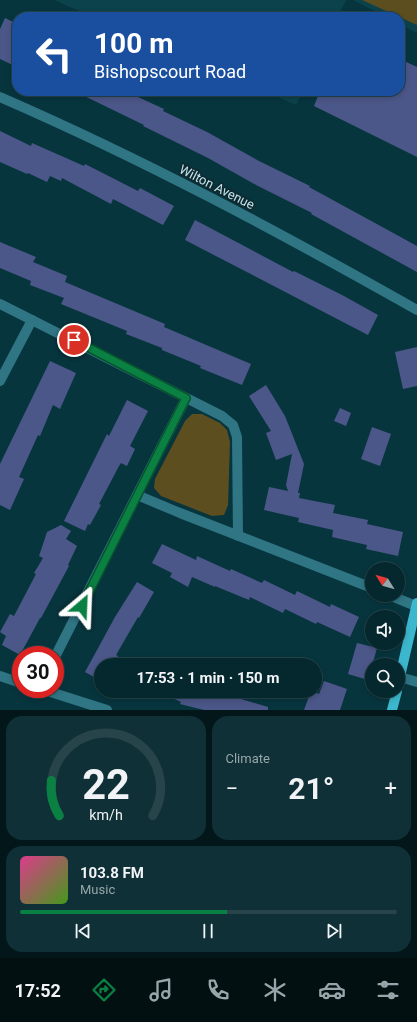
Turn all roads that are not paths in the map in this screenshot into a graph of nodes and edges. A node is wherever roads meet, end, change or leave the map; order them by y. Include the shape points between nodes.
1 (0, 97) edge
2 (0, 304) edge
3 (417, 310) edge
4 (32, 320) junction
5 (0, 381) edge
6 (186, 398) junction
7 (137, 495) junction
8 (238, 536) junction
9 (365, 585) edge
10 (405, 600) edge
11 (417, 604) edge
12 (61, 646) edge
13 (404, 658) edge
14 (0, 676) edge
15 (12, 680) edge
16 (405, 681) edge
17 (417, 682) edge
18 (64, 696) edge
19 (395, 698) edge
20 (107, 710) edge
21 (392, 710) edge

1 - 3 street, Wilton Avenue via 139,161 246,216
2 - 4 street
4 - 5 street
4 - 6 street
6 - 7 street
6 - 8 street via 233,424 238,441
7 - 8 street
7 - 12 street
8 - 9 street
10 - 11 street
11 - 13 main road
14 - 15 street
16 - 17 street
18 - 20 street
19 - 21 main road

